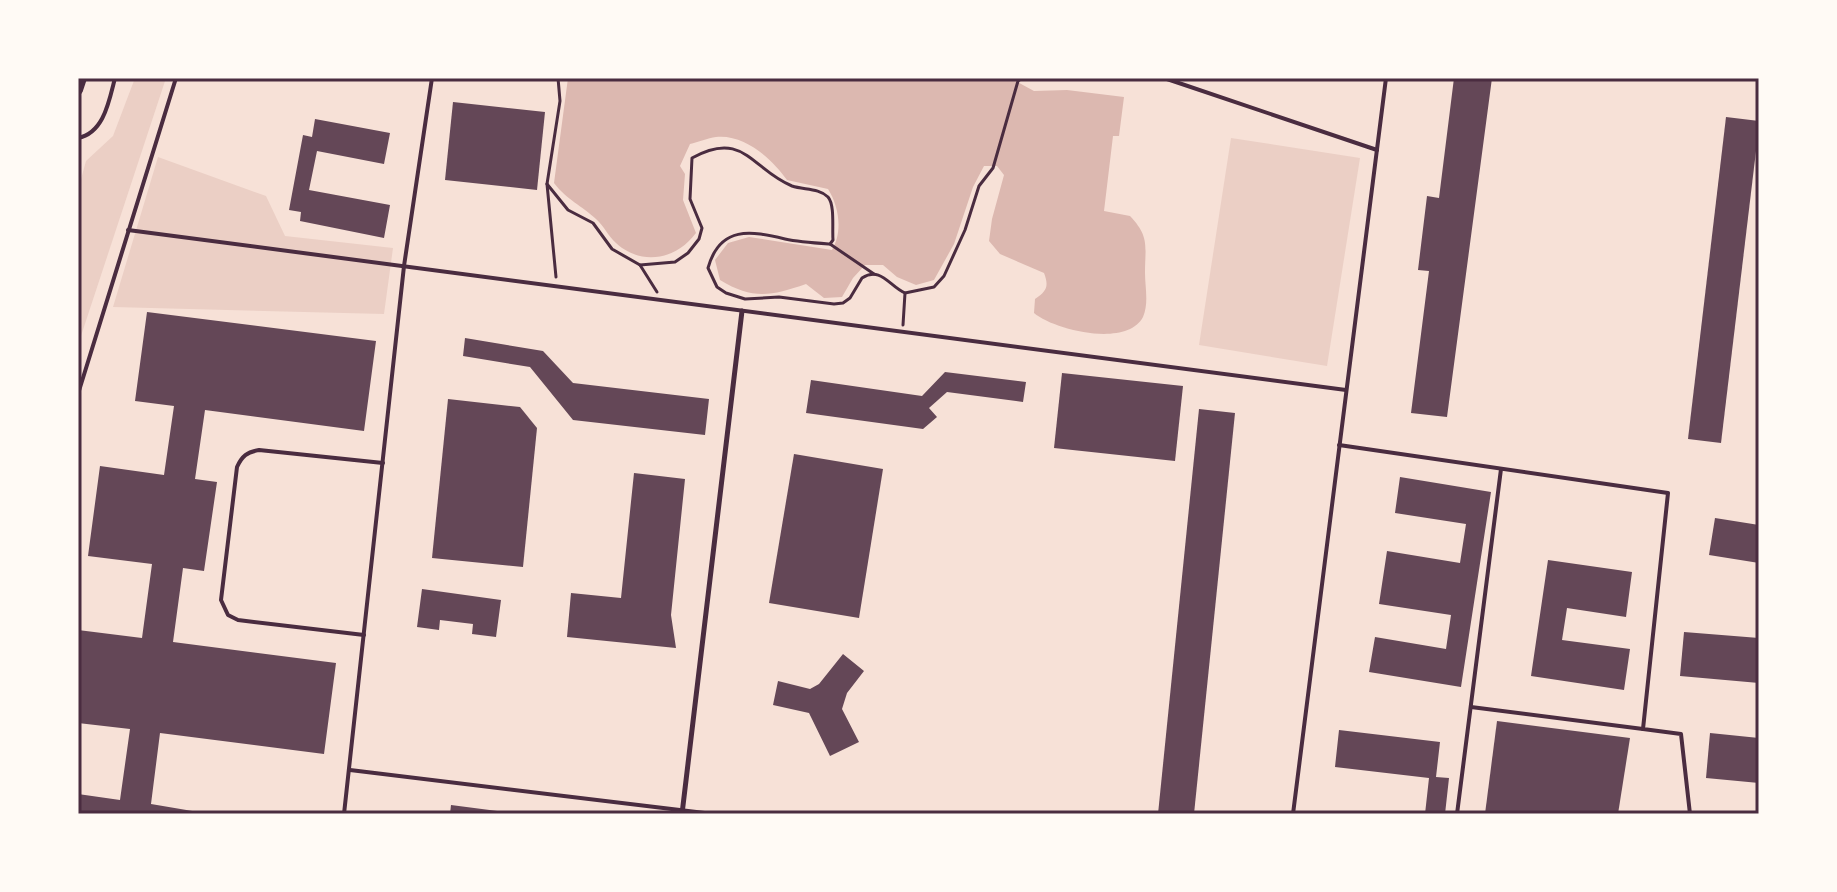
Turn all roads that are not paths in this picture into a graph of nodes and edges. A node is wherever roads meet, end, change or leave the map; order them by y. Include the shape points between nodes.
1 (82, 78) edge
2 (115, 78) edge
3 (176, 78) edge
4 (432, 78) edge
5 (1164, 78) edge
6 (1386, 78) edge
7 (78, 90) edge
8 (78, 138) edge
9 (1377, 150) junction
10 (128, 230) junction
11 (404, 266) junction
12 (742, 311) junction
13 (1346, 390) junction
14 (78, 394) edge
15 (1339, 445) junction
16 (383, 463) junction
17 (1501, 469) junction
18 (364, 635) junction
19 (1471, 707) junction
20 (1643, 729) junction
21 (350, 770) junction
22 (682, 812) edge
23 (344, 814) edge
24 (713, 814) edge
25 (1293, 814) edge
26 (1457, 814) edge
27 (1690, 814) edge

1 - 7 main road
2 - 8 lane via 97,128
3 - 10 lane
4 - 11 lane
5 - 9 lane
6 - 9 lane
9 - 13 lane
10 - 11 lane
10 - 14 lane
11 - 12 lane
11 - 16 lane
12 - 13 lane
12 - 22 street
13 - 15 lane
15 - 17 lane
15 - 25 lane
16 - 18 lane
16 - 18 lane via 259,450 241,458 221,600 228,615 238,620
17 - 19 lane
17 - 20 lane via 1668,493
18 - 21 lane
19 - 20 lane
19 - 26 lane
20 - 27 lane via 1681,734
21 - 22 lane
21 - 23 lane
22 - 24 lane

